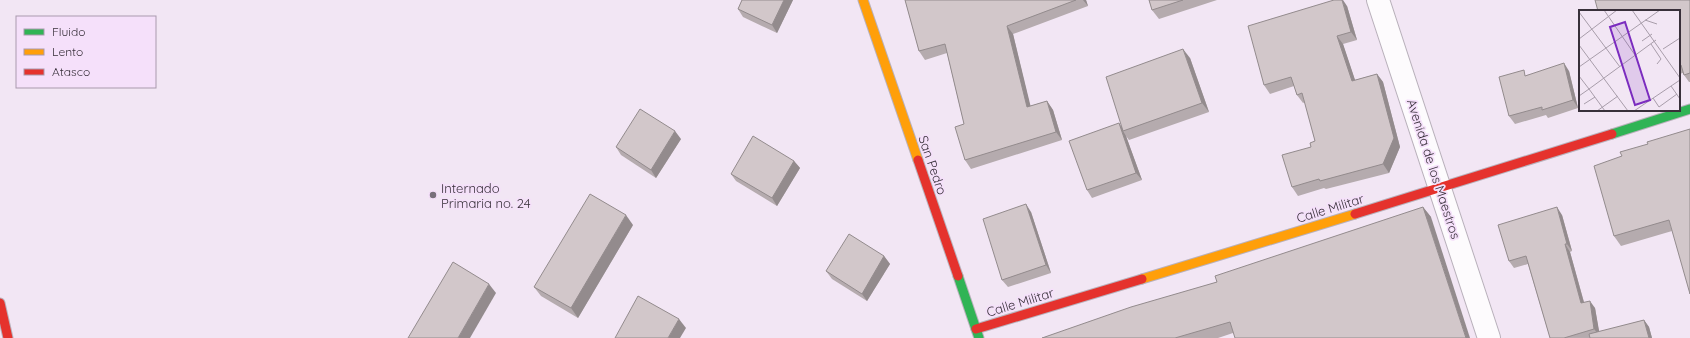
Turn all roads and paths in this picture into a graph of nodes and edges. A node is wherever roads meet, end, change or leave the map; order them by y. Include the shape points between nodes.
1 (863, 0) edge
2 (1378, 0) edge
3 (1690, 109) edge
4 (1441, 188) junction
5 (0, 303) edge
6 (978, 333) edge
7 (8, 338) edge
8 (1489, 338) edge

1 - 6 street, San Pedro
2 - 4 street, Avenida de los Maestros
3 - 4 street, Calle Militar
4 - 6 street, Calle Militar
4 - 8 street, Avenida de los Maestros
5 - 7 street

